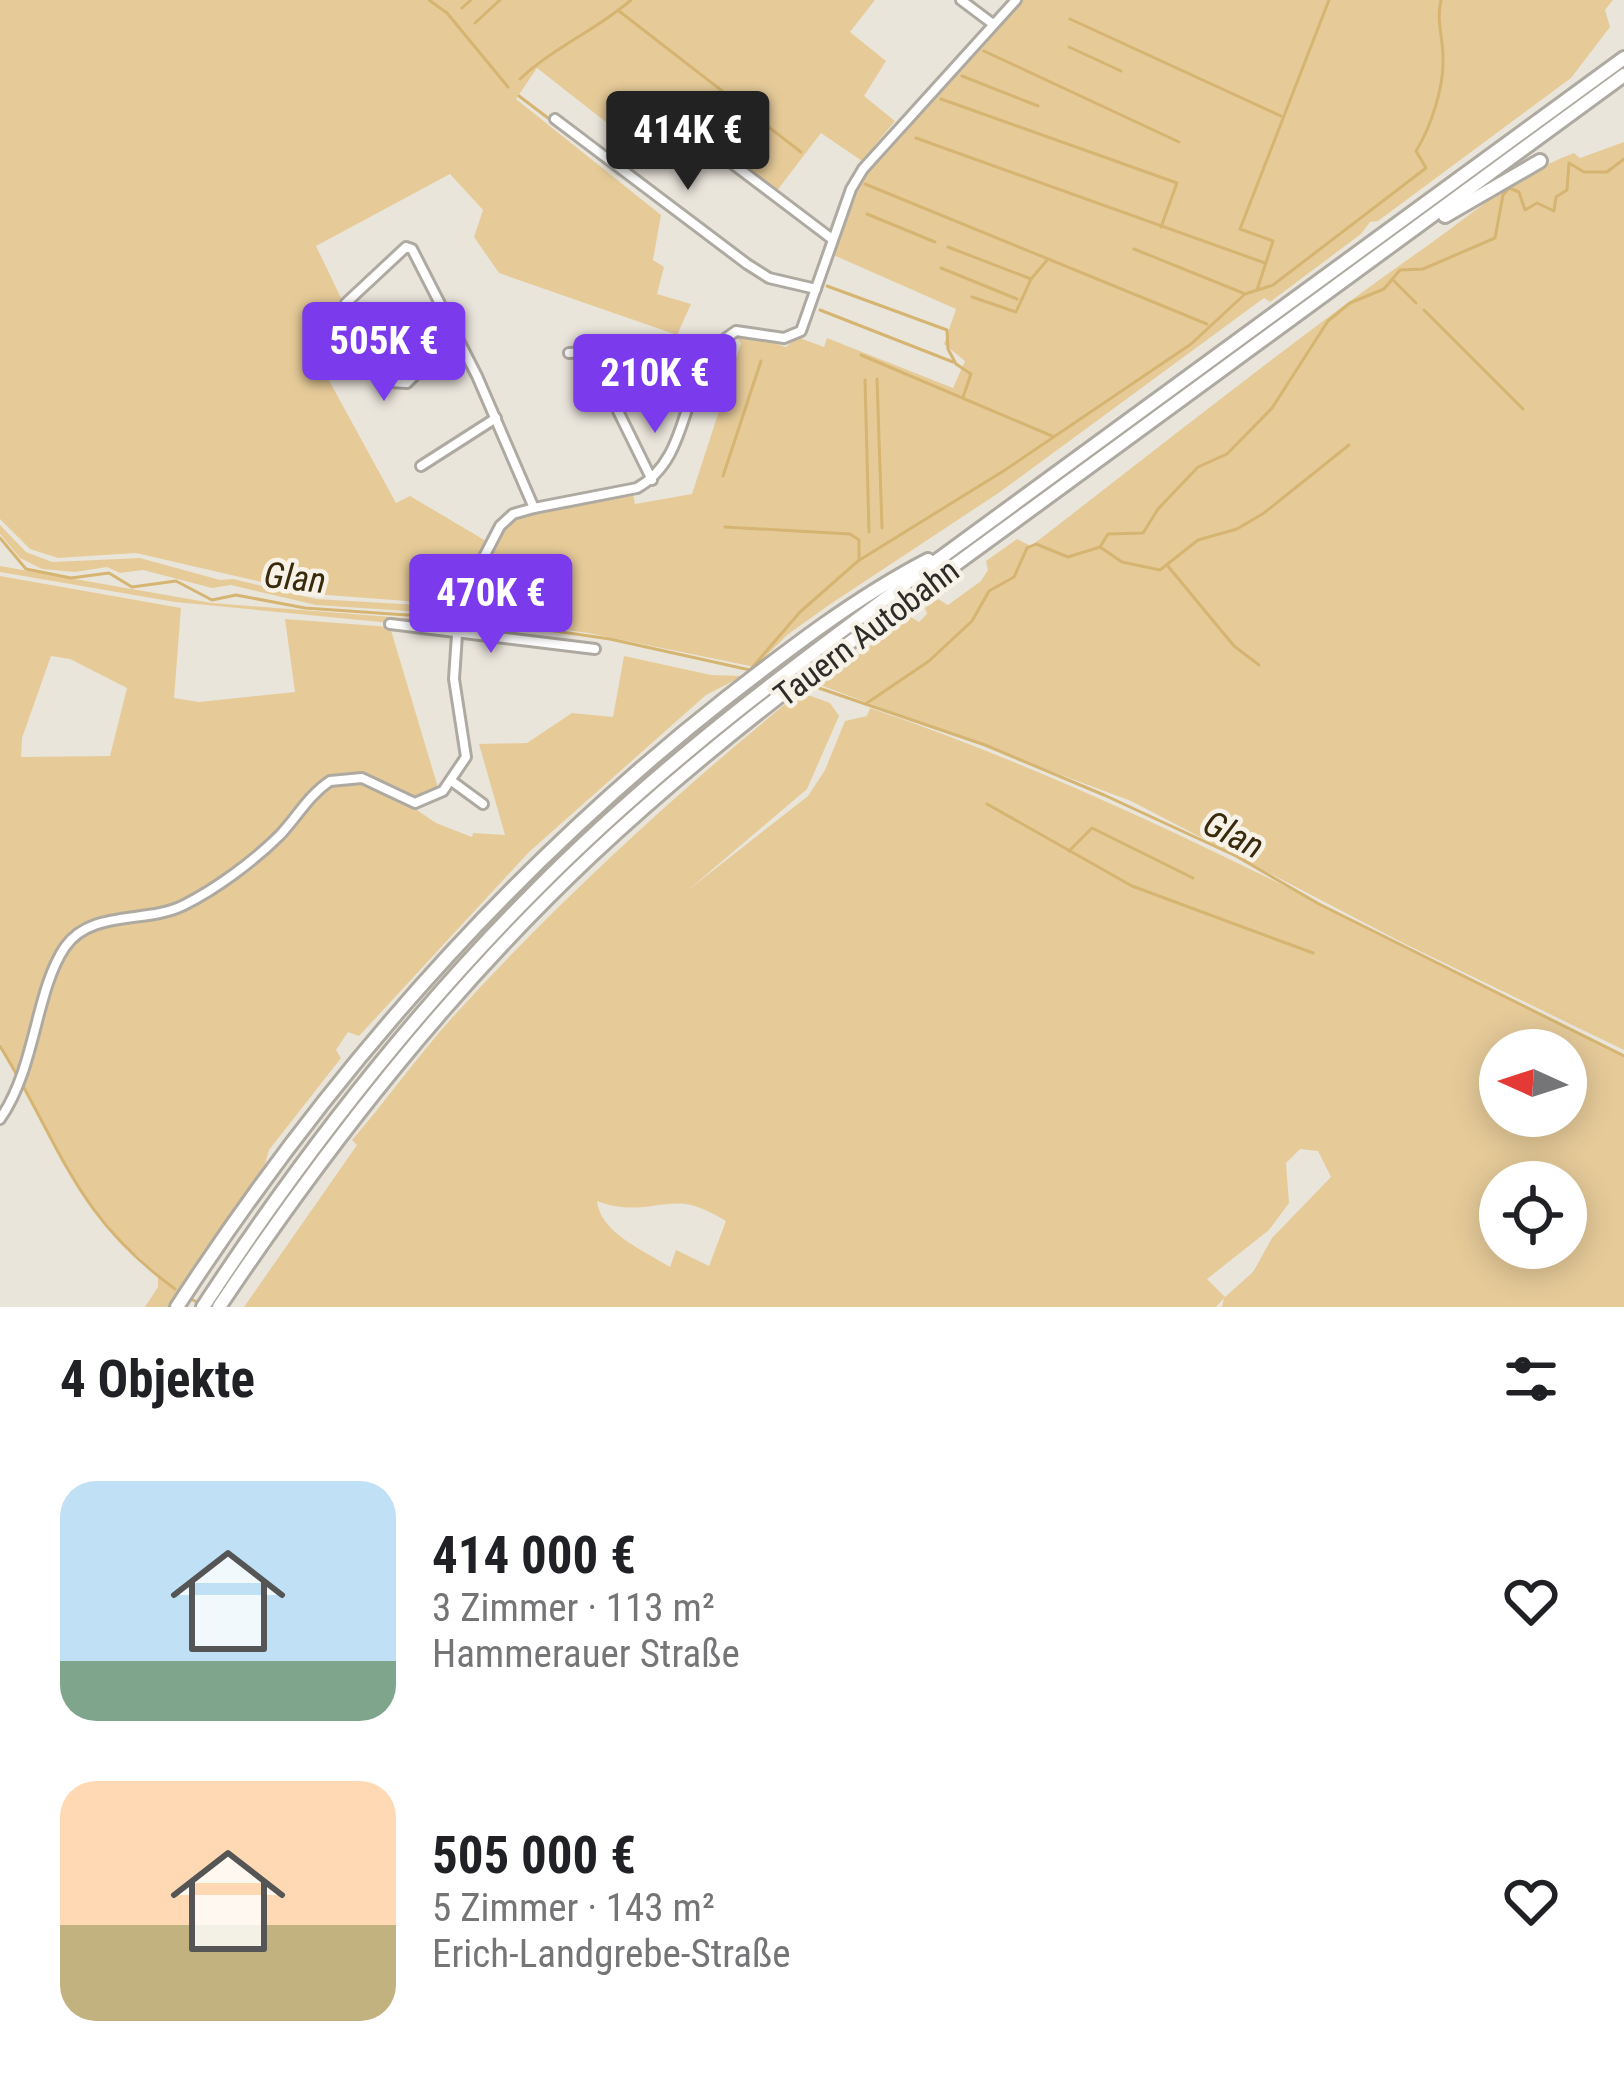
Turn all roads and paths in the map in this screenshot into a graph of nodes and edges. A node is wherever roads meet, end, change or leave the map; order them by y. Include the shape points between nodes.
1 (961, 0) edge
2 (1016, 0) edge
3 (993, 24) junction
4 (1624, 58) edge
5 (1624, 75) edge
6 (1567, 92) dead end
7 (1559, 106) junction
8 (555, 119) dead end
9 (692, 133) dead end
10 (1540, 160) dead end
11 (1412, 231) junction
12 (832, 238) junction
13 (817, 289) junction
14 (455, 335) junction
15 (569, 353) dead end
16 (692, 386) junction
17 (618, 411) dead end
18 (496, 418) junction
19 (422, 466) dead end
20 (652, 480) junction
21 (534, 508) junction
22 (961, 543) junction
23 (390, 624) dead end
24 (457, 629) junction
25 (596, 649) dead end
26 (453, 782) junction
27 (483, 804) dead end
28 (0, 1119) edge
29 (177, 1307) edge
30 (202, 1307) edge
31 (219, 1307) edge

1 - 3 street
2 - 3 street
3 - 12 street via 863,169
4 - 7 highway, Tauern Autobahn
5 - 11 highway, Tauern Autobahn
6 - 7 highway
7 - 22 highway, Tauern Autobahn
8 - 13 street via 747,264
9 - 12 street
10 - 11 highway
11 - 31 highway, Tauern Autobahn via 808,673 641,810 483,965 337,1139
12 - 13 street
13 - 16 street via 797,334 736,331 711,352
14 - 14 street via 396,385 346,303 412,249
14 - 18 street
15 - 16 street via 603,352
16 - 20 street via 674,448
17 - 20 street
18 - 19 street
18 - 21 street
20 - 21 street
21 - 24 street via 500,526 459,605
22 - 29 highway via 890,580 749,680 629,778 463,938 296,1136
22 - 30 highway via 790,669 622,808 476,952 322,1135
23 - 24 street
24 - 25 street
24 - 26 street via 456,702 466,748
26 - 27 street
26 - 28 street via 415,803 362,778 330,781 276,838 186,904 79,933 61,955

